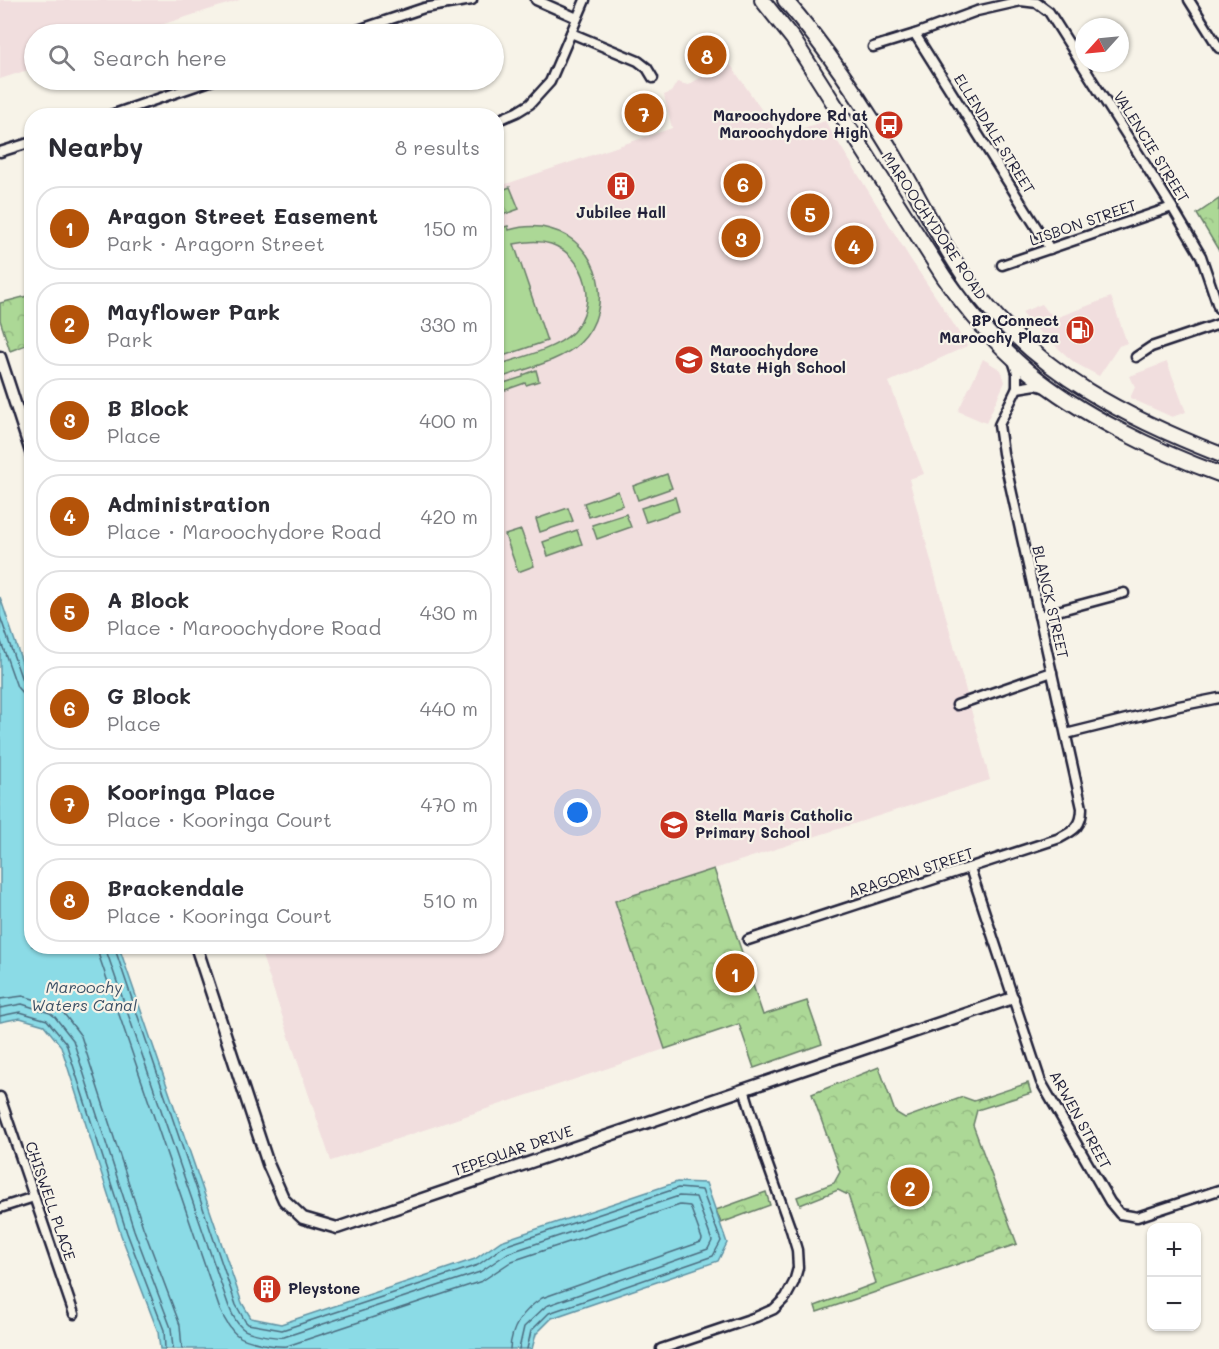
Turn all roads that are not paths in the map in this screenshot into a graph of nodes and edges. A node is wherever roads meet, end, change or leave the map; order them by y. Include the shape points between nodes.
1 (472, 0) edge
2 (536, 0) edge
3 (585, 0) edge
4 (762, 0) edge
5 (785, 0) edge
6 (1189, 0) edge
7 (577, 18) junction
8 (376, 24) edge
9 (571, 33) junction
10 (915, 34) junction
11 (873, 47) dead end
12 (1219, 48) edge
13 (653, 78) dead end
14 (184, 90) edge
15 (131, 108) edge
16 (504, 117) edge
17 (24, 144) edge
18 (0, 152) edge
19 (1173, 207) junction
20 (1050, 249) junction
21 (1002, 265) dead end
22 (1219, 309) edge
23 (1219, 324) edge
24 (0, 357) edge
25 (1012, 357) junction
26 (1136, 357) dead end
27 (1017, 388) junction
28 (1054, 391) junction
29 (24, 430) edge
30 (1219, 454) edge
31 (1219, 474) edge
32 (1124, 593) dead end
33 (1039, 615) junction
34 (1052, 672) junction
35 (1219, 699) edge
36 (957, 705) dead end
37 (1066, 734) junction
38 (1079, 825) joint
39 (970, 868) junction
40 (748, 940) dead end
41 (199, 954) edge
42 (1012, 998) junction
43 (744, 1089) junction
44 (0, 1097) edge
45 (1219, 1190) edge
46 (34, 1197) junction
47 (0, 1208) edge
48 (74, 1314) dead end
49 (661, 1349) edge

1 - 8 street via 424,8
2 - 7 street
3 - 7 street
4 - 25 main road, MAROOCHYDORE ROAD via 793,39 957,296
5 - 30 main road, MAROOCHYDORE ROAD via 857,97 956,263 997,317 1053,369 1086,391 1169,434
6 - 12 street
7 - 9 street
9 - 13 street via 638,62
9 - 16 street via 550,82 524,108
10 - 11 street, VALENCIE STREET
10 - 19 street, VALENCIE STREET via 977,11 1021,1 1037,3 1049,12
10 - 20 street, ELLENDALE STREET
14 - 15 street
17 - 18 street
19 - 20 street, LISBON STREET
19 - 22 street, VALENCIE STREET via 1202,256
20 - 21 street, LISBON STREET
23 - 26 street via 1151,347
24 - 29 street
25 - 27 street
25 - 28 main road, MAROOCHYDORE ROAD
27 - 28 street via 1036,385
27 - 33 street, BLANCK STREET via 999,425
28 - 31 main road, MAROOCHYDORE ROAD via 1123,431
32 - 33 street
33 - 34 street, BLANCK STREET
34 - 36 street
34 - 37 street, BLANCK STREET
35 - 37 street
37 - 38 street, BLANCK STREET via 1082,808
38 - 39 street, ARAGORN STREET via 1060,838
39 - 40 street, ARAGORN STREET
39 - 42 street, ARWEN STREET
41 - 43 street, TEPEQUAR DRIVE via 268,1164 284,1200 303,1218 337,1228
42 - 43 street, TEPEQUAR DRIVE
42 - 45 street, ARWEN STREET via 1041,1082 1120,1214 1137,1217
43 - 49 street via 797,1250 794,1282 774,1309
44 - 46 street, CHISWELL PLACE
46 - 47 street
46 - 48 street, CHISWELL PLACE

